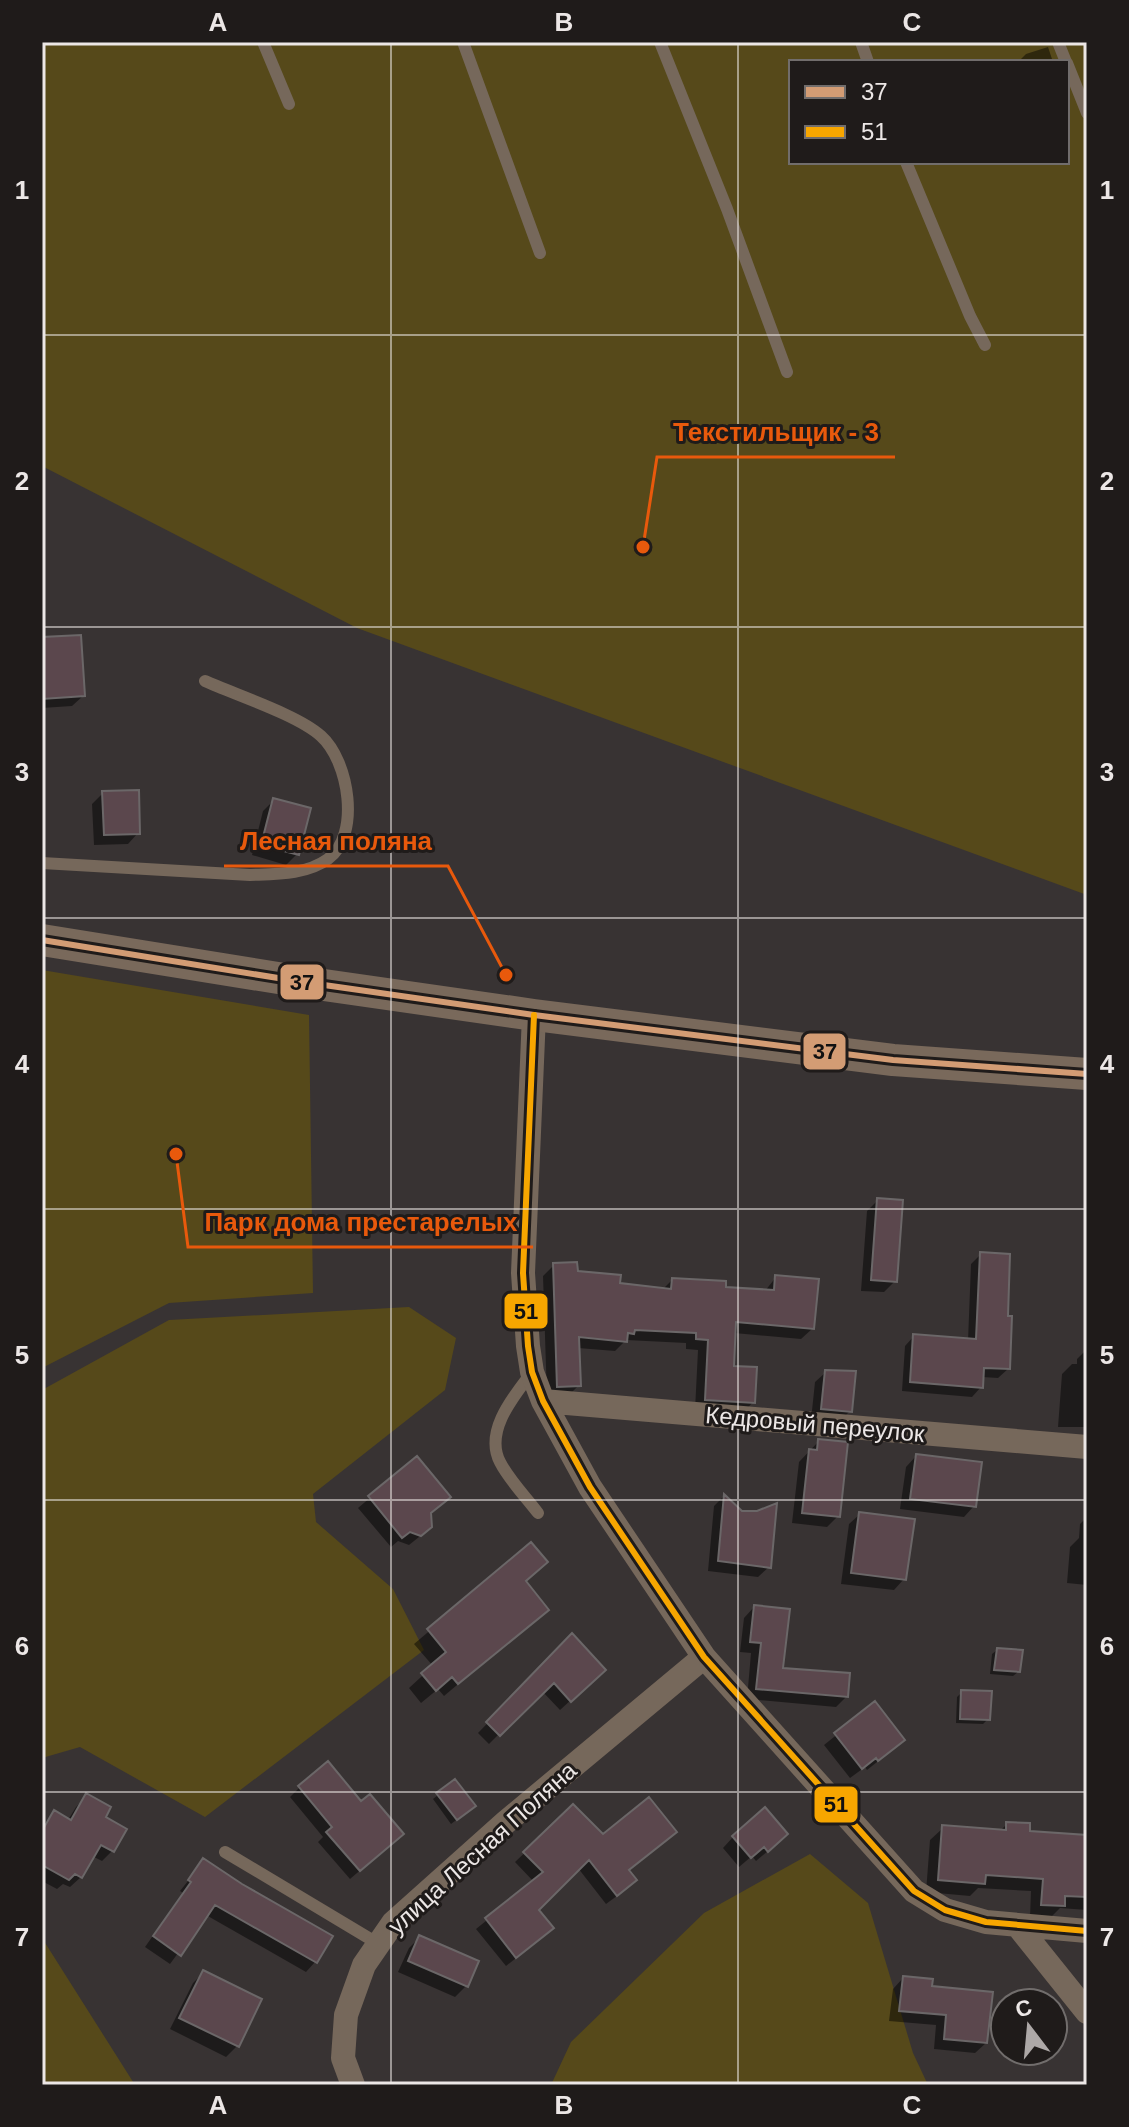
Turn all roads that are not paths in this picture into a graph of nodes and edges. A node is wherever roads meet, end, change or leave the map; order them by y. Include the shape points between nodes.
1 (263, 42) edge
2 (463, 42) edge
3 (660, 42) edge
4 (1069, 68) edge
5 (289, 104) dead end
6 (1087, 113) edge
7 (907, 164) edge
8 (540, 253) dead end
9 (985, 345) dead end
10 (787, 372) dead end
11 (205, 681) dead end
12 (42, 863) edge
13 (42, 940) edge
14 (534, 1015) junction
15 (1087, 1074) edge
16 (532, 1372) junction
17 (543, 1401) junction
18 (1087, 1447) edge
19 (538, 1513) dead end
20 (704, 1657) junction
21 (225, 1852) dead end
22 (1018, 1926) junction
23 (1087, 1931) edge
24 (377, 1943) junction
25 (1087, 2012) edge
26 (353, 2085) edge

1 - 5 lane
2 - 8 lane
3 - 10 lane
4 - 6 lane
7 - 9 lane
11 - 12 lane via 306,725 323,738 345,781 346,829 339,848 327,860 284,874
13 - 14 main road
14 - 15 main road via 893,1060
14 - 16 street via 523,1273
16 - 17 street
16 - 19 lane via 502,1416 497,1451
17 - 18 street, Кедровый переулок
17 - 20 street via 590,1487
20 - 22 street via 914,1891 945,1910
20 - 24 street, улица Лесная Поляна via 506,1822 410,1906
21 - 24 lane
22 - 23 street
22 - 25 street
24 - 26 street, улица Лесная Поляна via 346,2015 343,2058

